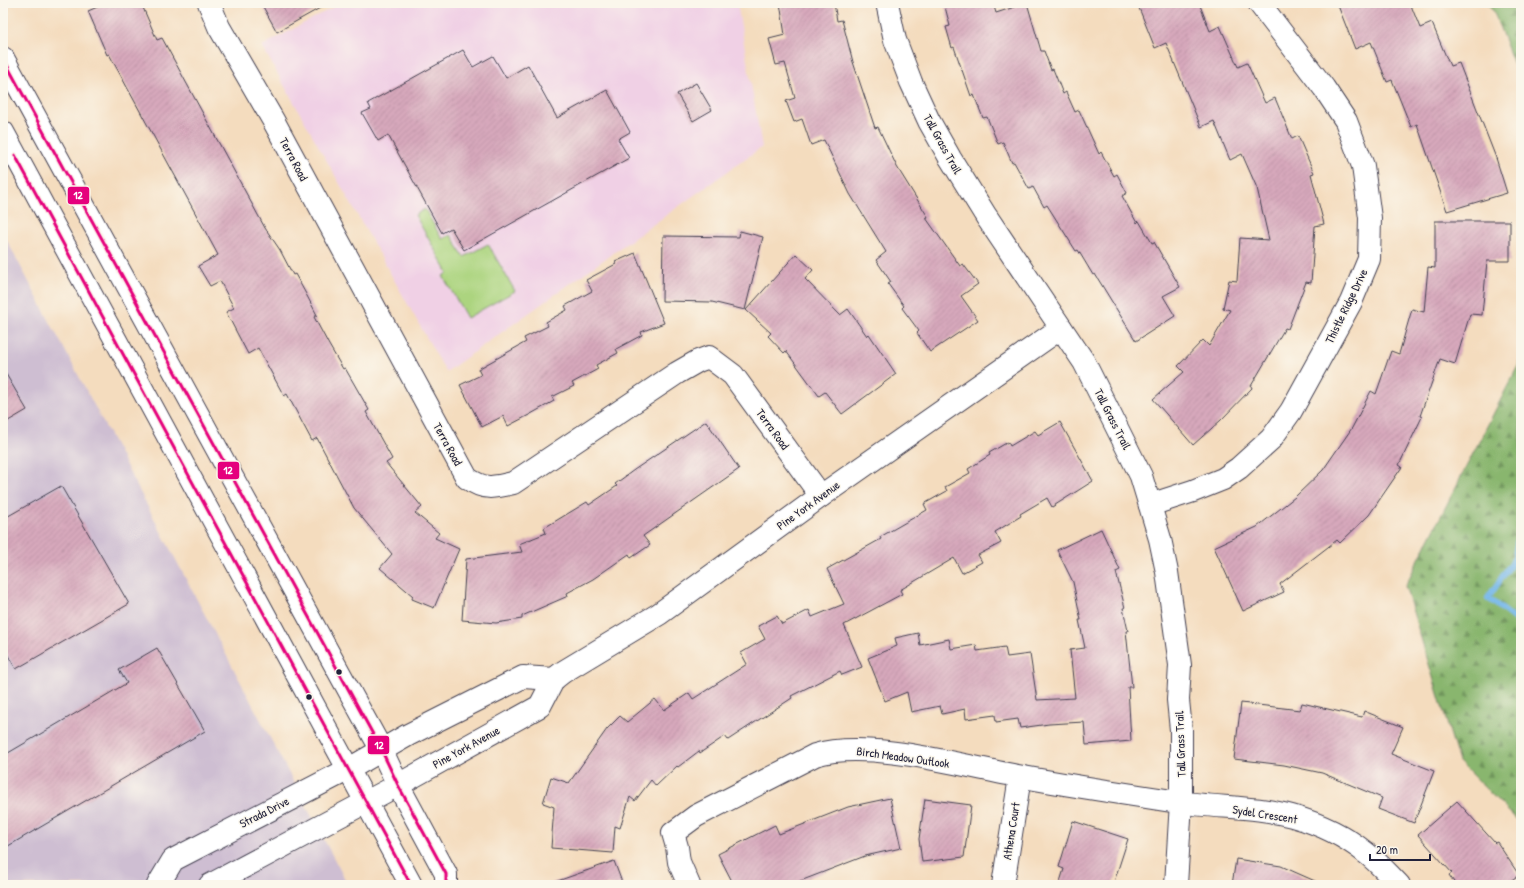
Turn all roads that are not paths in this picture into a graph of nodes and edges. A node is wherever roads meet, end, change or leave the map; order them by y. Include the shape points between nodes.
1 (209, 3) edge
2 (887, 3) edge
3 (1259, 3) edge
4 (3, 58) edge
5 (3, 132) edge
6 (1061, 328) junction
7 (821, 496) junction
8 (1150, 505) junction
9 (554, 679) junction
10 (381, 749) junction
11 (349, 769) junction
12 (1020, 777) junction
13 (398, 785) junction
14 (365, 801) junction
15 (1181, 802) junction
16 (158, 885) edge
17 (210, 885) edge
18 (411, 885) edge
19 (446, 885) edge
20 (689, 885) edge
21 (1003, 885) edge
22 (1176, 885) edge
23 (1399, 885) edge

1 - 7 street, Terra Road via 219,27 273,120 467,478 479,487 501,487 513,483 677,374 709,357 734,375
2 - 6 street, Tall Grass Trail via 895,40 929,121 978,203
3 - 8 street, Thistle Ridge Drive via 1346,121 1363,166 1370,218 1370,259 1351,302 1291,411 1271,439 1223,479
4 - 10 street
5 - 11 street
6 - 7 street, Pine York Avenue
6 - 8 street, Tall Grass Trail via 1084,362 1131,454
7 - 9 street, Pine York Avenue via 659,614
8 - 15 street, Tall Grass Trail via 1167,572 1180,665 1178,700 1181,730
9 - 10 street via 524,677
9 - 13 street, Pine York Avenue via 540,706
10 - 11 street, Strada Drive
10 - 13 street
11 - 14 street
11 - 16 street, Strada Drive via 173,860
12 - 15 street, Birch Meadow Outlook
12 - 20 street, Birch Meadow Outlook via 920,757 870,750 830,750 815,755 696,816 673,833 679,862
12 - 21 street, Athena Court
13 - 14 street, Pine York Avenue
13 - 19 street via 446,874
14 - 17 street
14 - 18 street
15 - 22 street, Tall Grass Trail
15 - 23 street, Sydel Crescent via 1292,816 1346,840 1366,853

